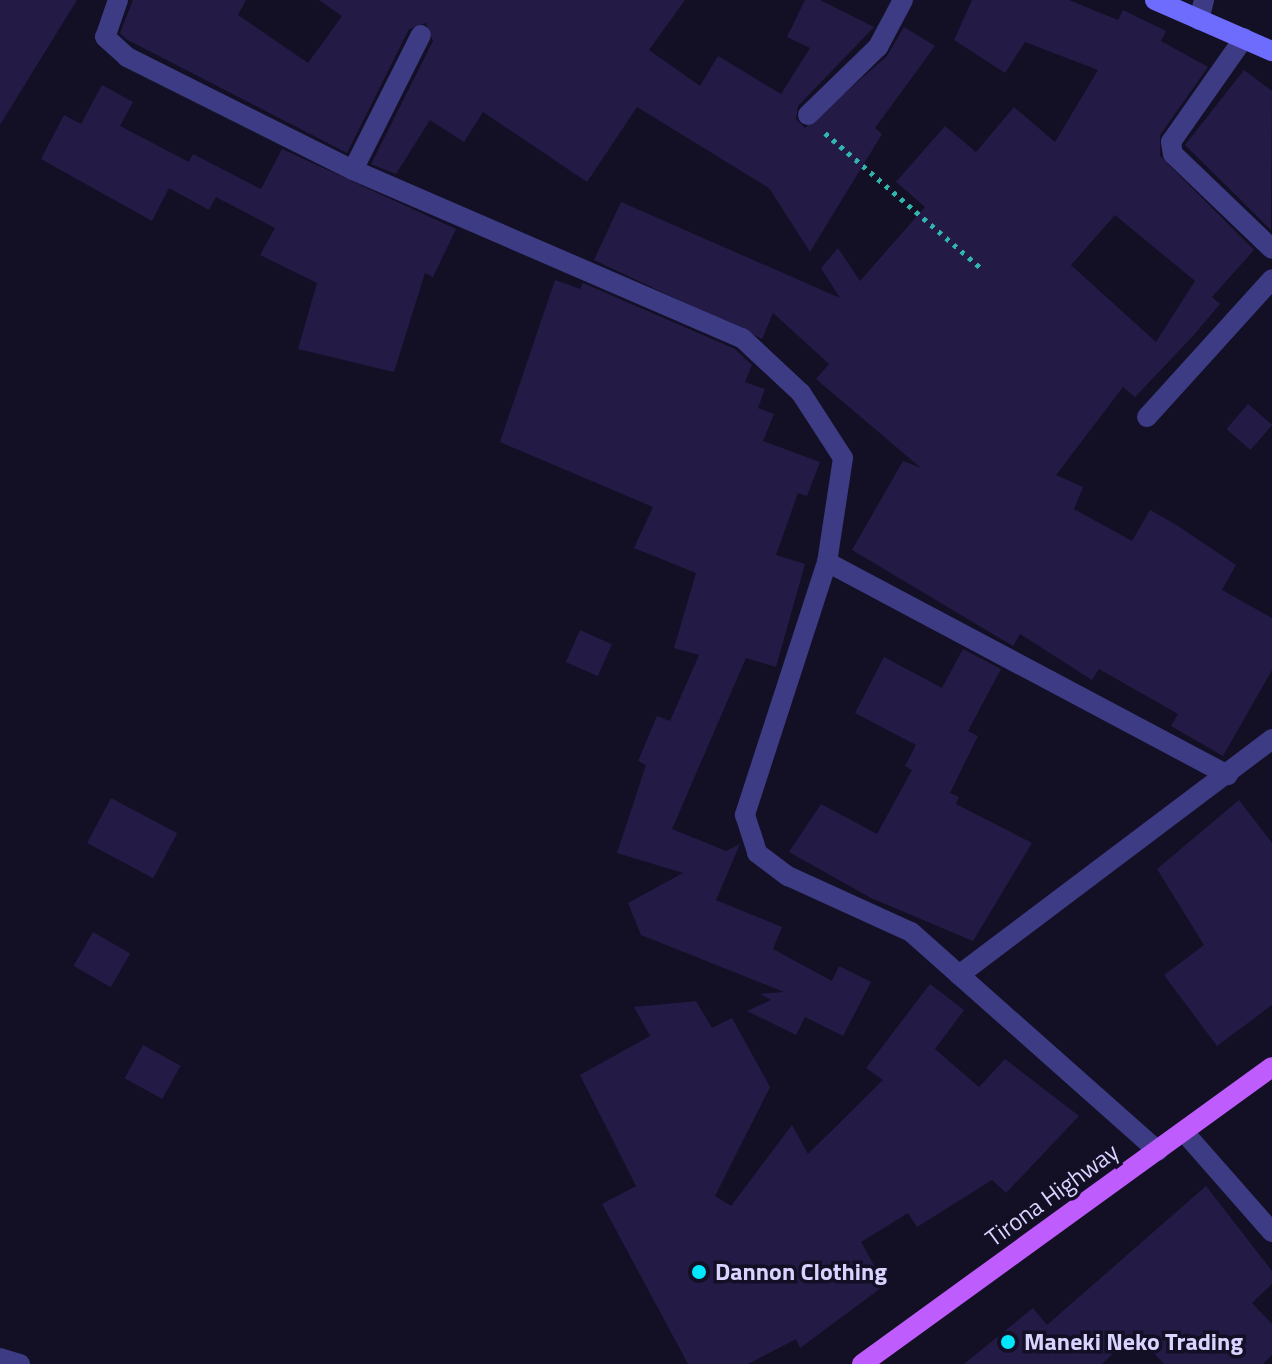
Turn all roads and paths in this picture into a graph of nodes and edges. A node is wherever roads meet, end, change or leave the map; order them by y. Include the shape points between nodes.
1 (118, 0) edge
2 (903, 0) edge
3 (1155, 0) edge
4 (1202, 10) edge
5 (421, 35) dead end
6 (1244, 38) junction
7 (1272, 51) edge
8 (808, 115) joint
9 (353, 170) junction
10 (1272, 249) edge
11 (983, 270) dead end
12 (1272, 279) edge
13 (1147, 417) dead end
14 (827, 562) junction
15 (1272, 739) edge
16 (1228, 775) junction
17 (959, 975) junction
18 (1272, 1067) edge
19 (1184, 1132) junction
20 (1158, 1151) junction
21 (1272, 1232) edge
22 (0, 1358) edge
23 (20, 1364) edge
24 (862, 1364) edge

1 - 9 street via 105,37 113,48
2 - 8 street via 878,47
3 - 4 street
4 - 6 street
5 - 9 street
6 - 7 street
6 - 10 street via 1171,142 1173,154
8 - 11 path
9 - 14 street via 742,338 801,393 843,458
12 - 13 street
14 - 16 street
14 - 17 street via 745,815 757,853 788,876 911,932
15 - 16 street
16 - 17 street
17 - 20 street
18 - 19 main road, Tirona Highway
19 - 20 main road, Tirona Highway
19 - 21 street
20 - 24 main road, Tirona Highway
22 - 23 street

